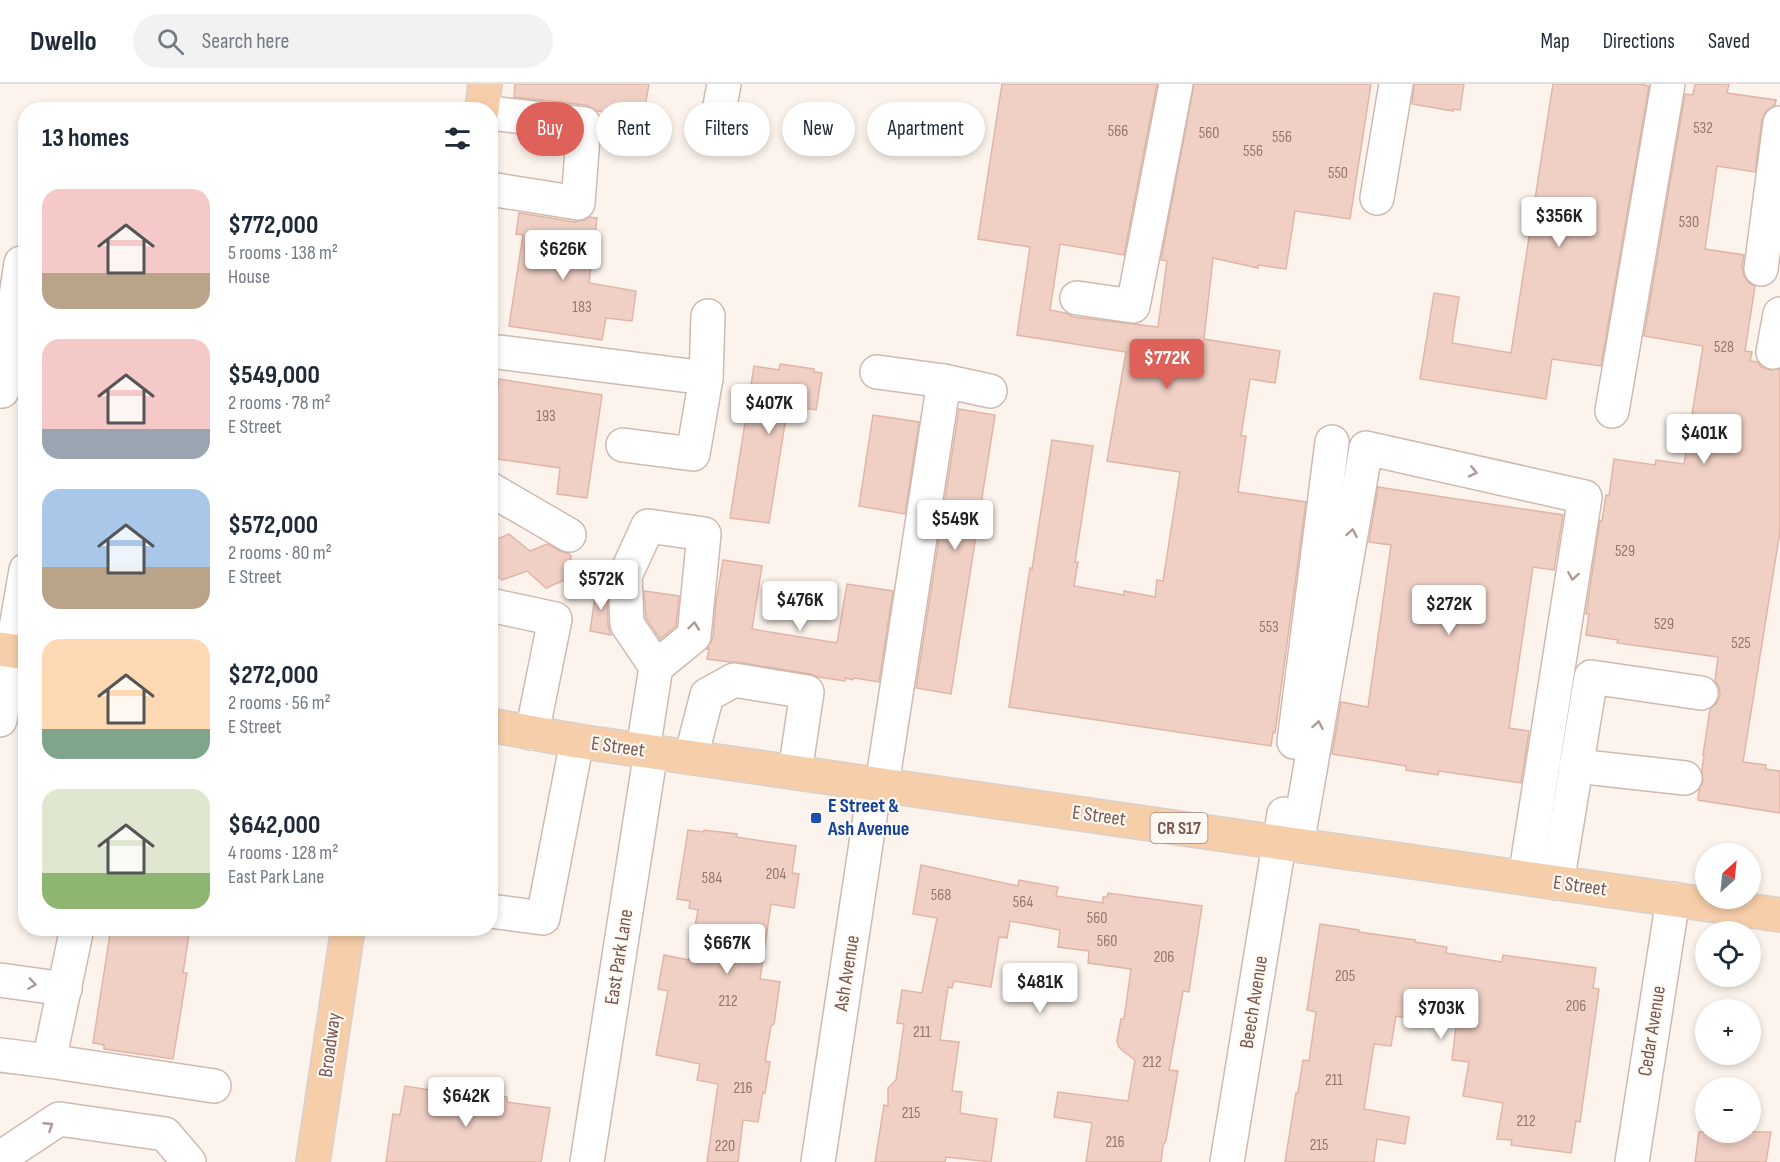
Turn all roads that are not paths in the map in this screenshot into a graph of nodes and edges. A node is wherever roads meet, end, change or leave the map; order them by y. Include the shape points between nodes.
1 (485, 84) edge
2 (1176, 84) edge
3 (1396, 84) edge
4 (1668, 84) edge
5 (483, 102) edge
6 (498, 114) edge
7 (1780, 123) edge
8 (498, 190) edge
9 (1377, 198) dead end
10 (16, 262) edge
11 (1761, 269) dead end
12 (1077, 298) dead end
13 (1780, 314) edge
14 (708, 316) dead end
15 (498, 352) edge
16 (1773, 352) dead end
17 (877, 372) dead end
18 (706, 378) junction
19 (944, 381) junction
20 (2, 391) dead end
21 (990, 391) dead end
22 (1612, 411) dead end
23 (1332, 442) dead end
24 (623, 445) dead end
25 (498, 494) edge
26 (569, 535) dead end
27 (498, 607) edge
28 (18, 616) edge
29 (12, 651) edge
30 (656, 667) dead end
31 (1701, 693) dead end
32 (0, 720) edge
33 (498, 727) edge
34 (532, 733) junction
35 (577, 741) junction
36 (647, 751) junction
37 (691, 757) junction
38 (1576, 766) junction
39 (795, 772) junction
40 (1685, 778) dead end
41 (878, 784) junction
42 (1289, 844) junction
43 (1525, 878) junction
44 (1557, 883) junction
45 (1673, 899) junction
46 (498, 912) edge
47 (1780, 915) edge
48 (75, 936) edge
49 (347, 936) edge
50 (0, 980) edge
51 (65, 989) junction
52 (0, 1055) edge
53 (50, 1061) junction
54 (214, 1086) dead end
55 (0, 1158) edge
56 (189, 1162) edge
57 (313, 1162) edge
58 (587, 1162) edge
59 (818, 1162) edge
60 (1227, 1162) edge
61 (1632, 1162) edge

1 - 5 main road
2 - 12 street via 1133,306
3 - 9 street
4 - 22 street
6 - 8 street via 584,124 578,203
7 - 11 street
10 - 20 street
13 - 16 street
14 - 18 street
15 - 18 street
17 - 19 street
18 - 24 street via 693,454
19 - 21 street
19 - 41 street, Ash Avenue
23 - 42 street
25 - 26 street
27 - 34 street via 555,619
28 - 29 street
29 - 32 street
30 - 36 street, East Park Lane
31 - 38 street via 1591,676
33 - 34 main road, E Street / CR S17
34 - 35 main road, E Street / CR S17
35 - 36 main road, E Street / CR S17
35 - 46 street via 543,918
36 - 37 main road, E Street / CR S17
36 - 58 street, East Park Lane
37 - 39 main road, E Street / CR S17
37 - 39 street via 707,695 734,680 807,692
38 - 40 street
38 - 44 street
39 - 41 main road, E Street / CR S17
41 - 42 main road, E Street / CR S17
41 - 59 street, Ash Avenue
42 - 43 main road, E Street / CR S17
42 -> 43 street via 1366,448 1585,497
42 - 60 street, Beech Avenue
43 - 44 main road, E Street / CR S17
44 - 45 main road, E Street / CR S17
45 - 47 main road, E Street / CR S17
45 - 61 street, Cedar Avenue
48 - 51 street
49 - 57 main road, Broadway
50 -> 51 street
51 - 53 street
52 - 53 street
53 - 54 street
55 -> 56 street via 59,1119 165,1134

